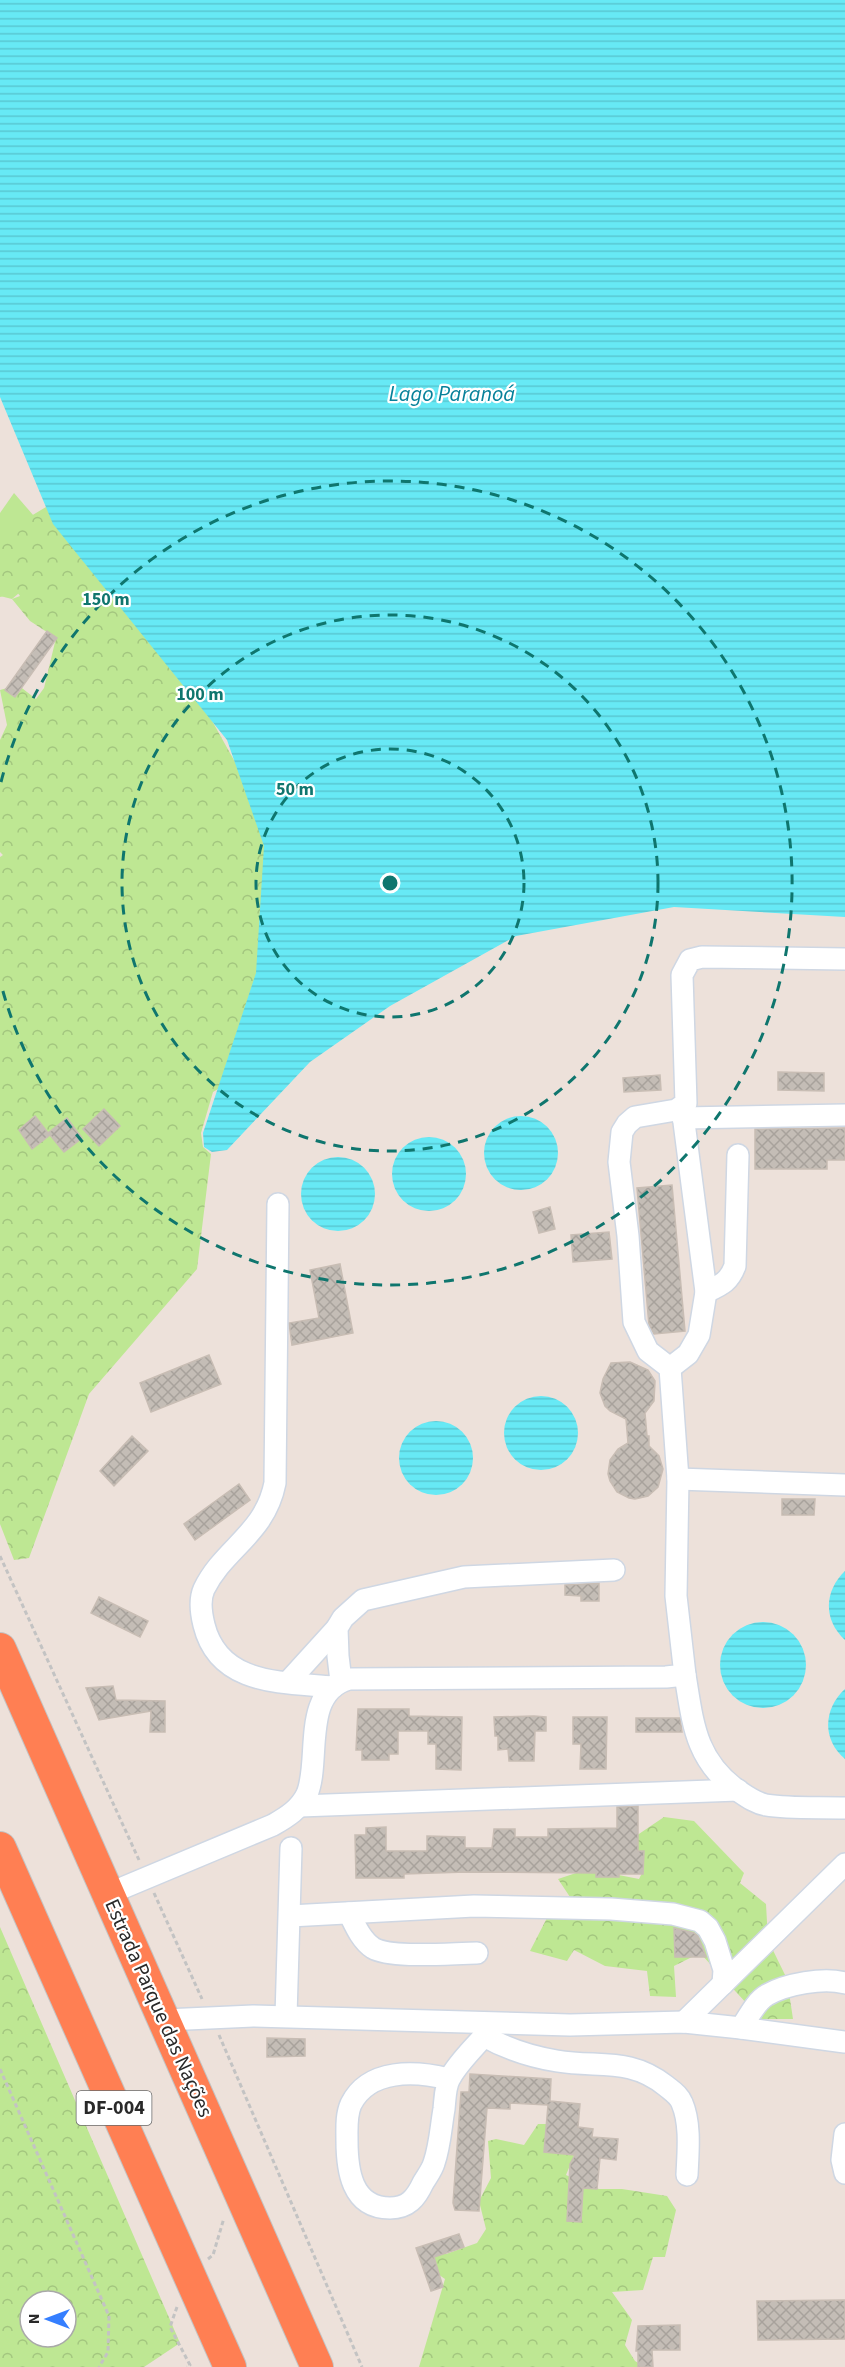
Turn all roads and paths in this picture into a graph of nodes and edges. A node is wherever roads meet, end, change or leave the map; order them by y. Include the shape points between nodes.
1 (845, 959) edge
2 (682, 1113) junction
3 (845, 1115) edge
4 (738, 1155) dead end
5 (278, 1204) dead end
6 (706, 1292) junction
7 (670, 1368) junction
8 (678, 1479) junction
9 (845, 1485) edge
10 (0, 1556) edge
11 (614, 1570) dead end
12 (337, 1628) junction
13 (0, 1649) edge
14 (685, 1675) junction
15 (288, 1682) junction
16 (337, 1684) junction
17 (738, 1790) junction
18 (300, 1806) junction
19 (845, 1808) edge
20 (0, 1848) edge
21 (291, 1848) dead end
22 (845, 1864) edge
23 (142, 1867) dead end
24 (152, 1889) dead end
25 (108, 1894) junction
26 (349, 1913) junction
27 (290, 1916) junction
28 (477, 1953) dead end
29 (845, 1983) edge
30 (723, 1984) junction
31 (286, 2016) junction
32 (211, 2018) junction
33 (165, 2020) junction
34 (684, 2022) junction
35 (741, 2028) junction
36 (483, 2029) junction
37 (845, 2042) edge
38 (0, 2069) edge
39 (448, 2079) junction
40 (845, 2134) edge
41 (845, 2173) edge
42 (687, 2175) dead end
43 (99, 2367) edge
44 (230, 2367) edge
45 (318, 2367) edge
46 (362, 2367) edge

1 - 2 lane via 690,960 682,975 686,1103
2 - 3 lane
2 - 6 lane
2 - 7 lane via 635,1117 622,1132 619,1162 634,1322 648,1352
4 - 6 lane via 735,1266 725,1283
5 - 15 lane via 275,1483 255,1528 204,1589 200,1611 207,1636 226,1662 258,1679
6 - 7 lane via 699,1335 688,1354
7 - 8 lane
8 - 9 lane
8 - 14 lane via 676,1596
10 - 23 path
11 - 12 lane via 464,1577 417,1586 363,1600
12 - 15 lane
12 - 16 lane
13 - 25 highway, Estrada Parque das Nações
14 - 16 lane via 349,1679
14 - 17 lane via 704,1755 723,1779
15 - 16 lane
16 - 18 lane via 317,1715 309,1787
17 - 18 lane
17 - 19 lane via 763,1805
18 - 25 lane via 273,1826
20 - 44 highway, DF-004
21 - 27 lane
22 - 30 lane
24 - 32 path
25 - 33 highway, Estrada Parque das Nações
26 - 27 lane
26 - 28 lane via 360,1935 372,1947 388,1954
26 - 30 lane via 474,1906 673,1914 700,1921 708,1928 724,1971
27 - 31 lane
29 - 35 lane via 806,1983 767,1995
30 - 34 lane
31 - 32 lane
31 - 36 lane
32 - 33 lane
32 - 46 path
33 - 45 highway, Estrada Parque das Nações
34 - 35 lane
34 - 36 lane
35 - 37 lane
36 - 39 lane
36 - 42 lane via 498,2044 537,2058 628,2066 657,2078 681,2101 688,2138
38 - 43 path via 109,2316 108,2352
39 - 39 lane via 434,2164 417,2196 409,2204 391,2208 362,2197 347,2165 347,2118 357,2094 393,2074 425,2073
40 - 41 lane

